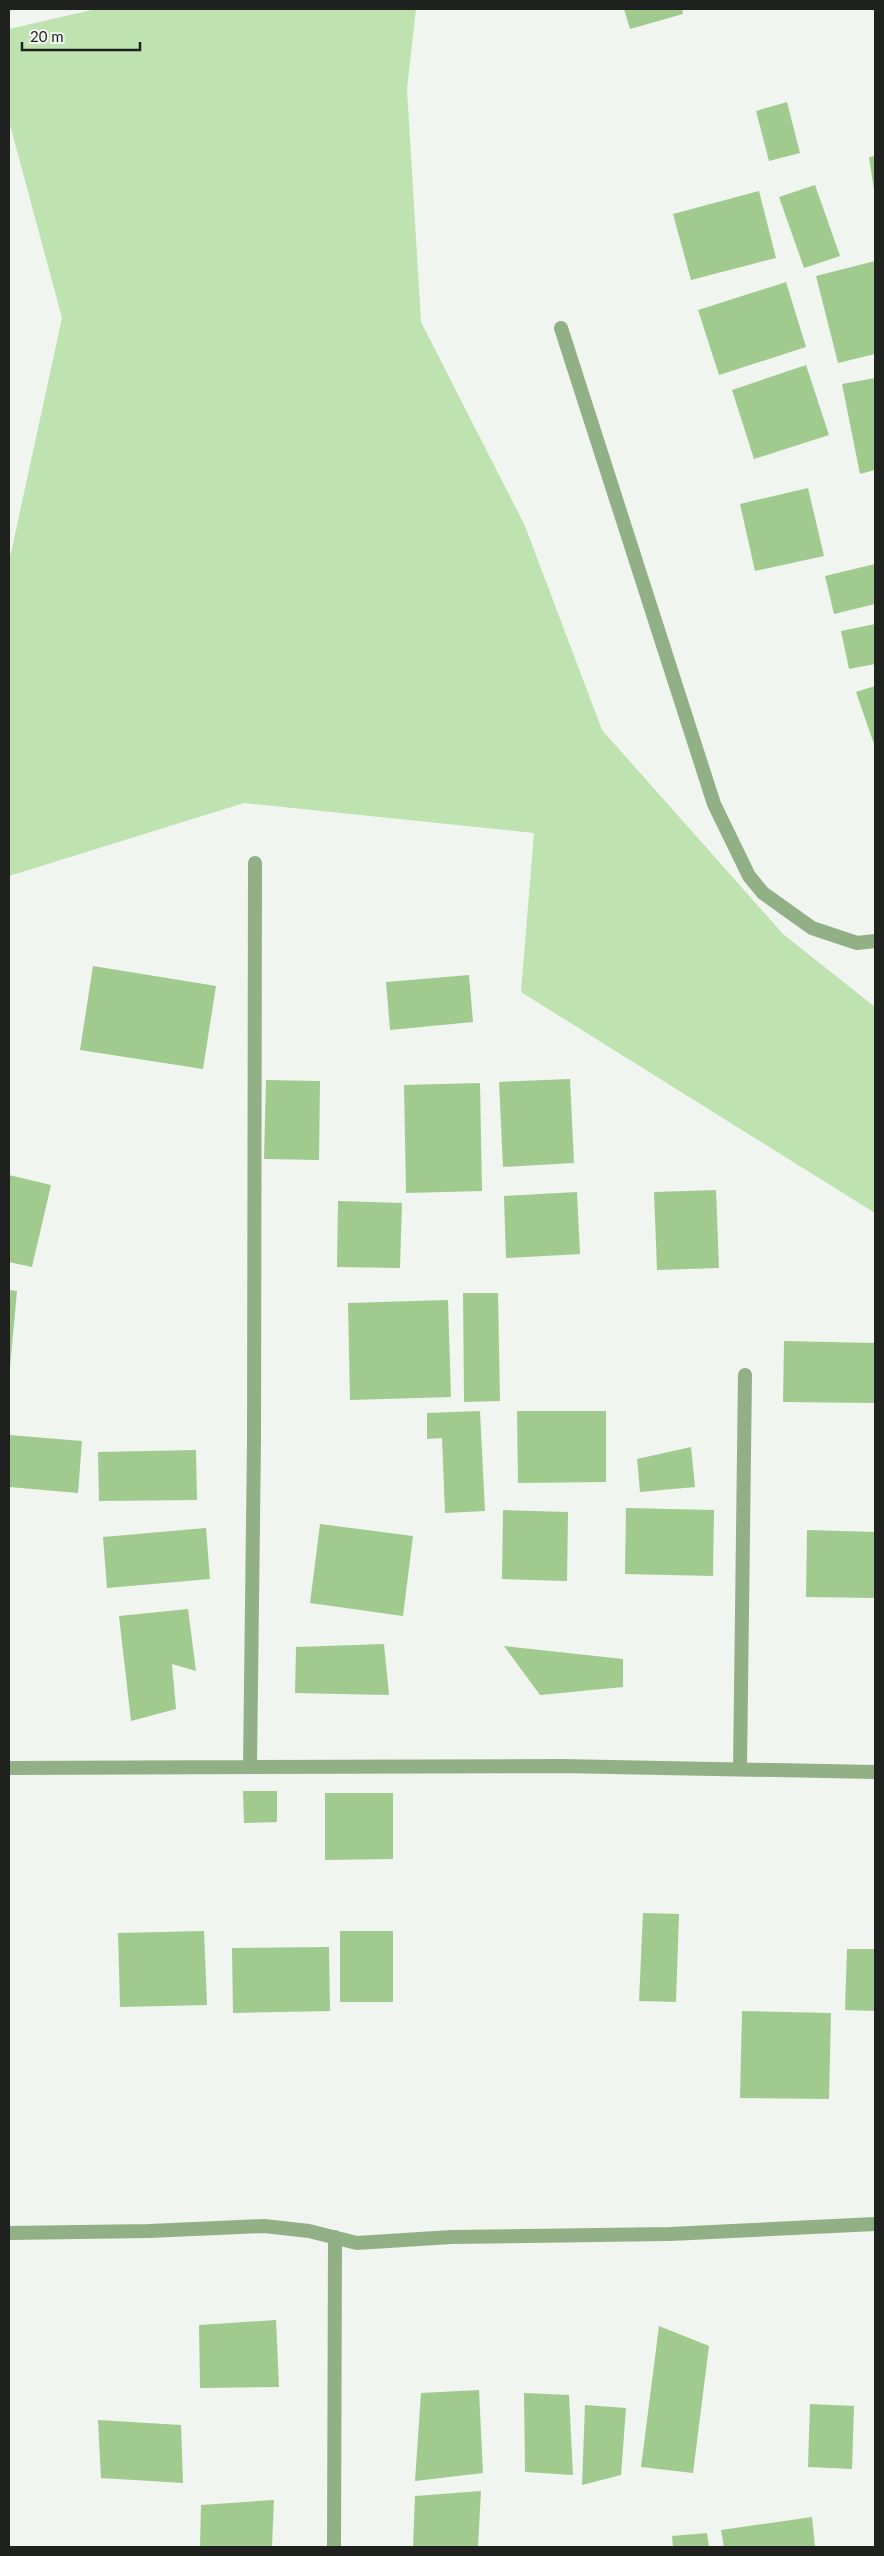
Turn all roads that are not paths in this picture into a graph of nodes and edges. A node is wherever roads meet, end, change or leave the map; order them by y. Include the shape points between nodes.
1 (561, 328) dead end
2 (255, 863) dead end
3 (875, 941) edge
4 (746, 1375) dead end
5 (250, 1766) junction
6 (9, 1768) edge
7 (740, 1769) junction
8 (875, 1772) edge
9 (875, 2224) edge
10 (9, 2233) edge
11 (335, 2237) junction
12 (334, 2547) edge

1 - 3 street via 714,804 749,876 763,893 812,928 857,943
2 - 5 street
4 - 7 street
5 - 6 street
5 - 7 street
7 - 8 street
9 - 11 street via 670,2234 451,2237 357,2243
10 - 11 street via 264,2226
11 - 12 street

